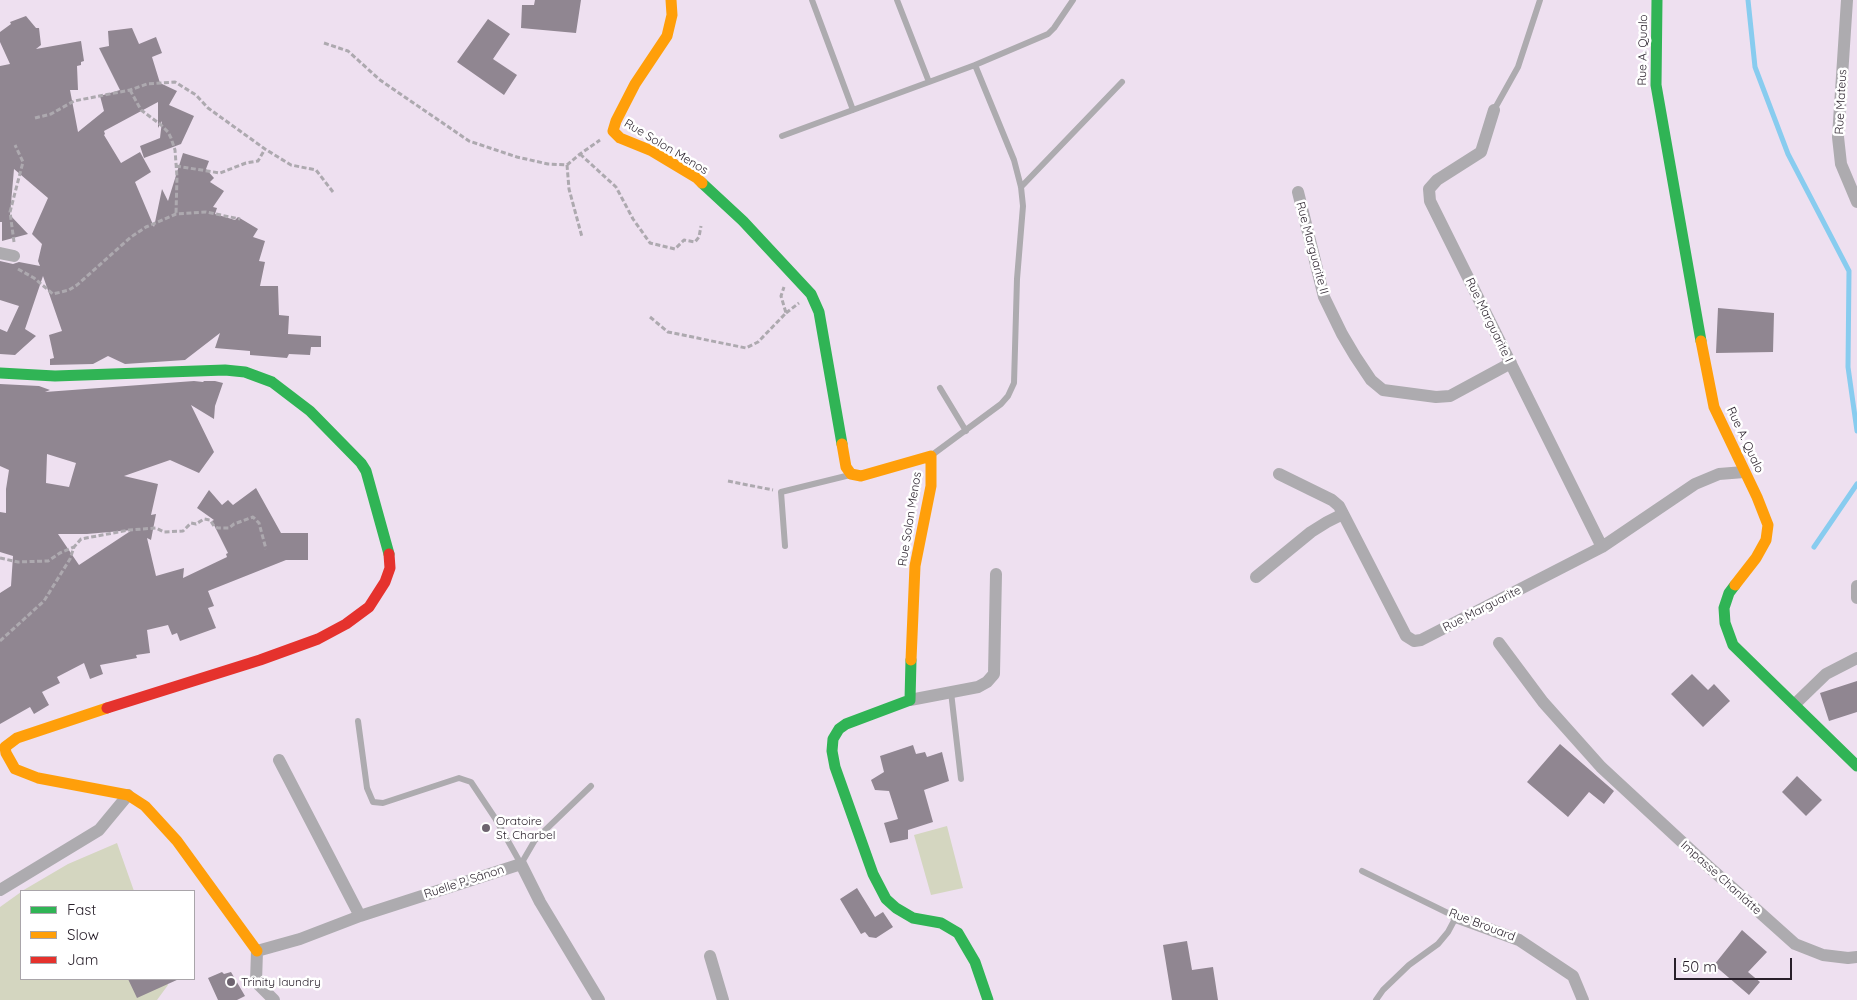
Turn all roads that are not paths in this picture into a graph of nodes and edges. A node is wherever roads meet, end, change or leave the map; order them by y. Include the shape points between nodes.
1 (671, 0) edge
2 (812, 0) edge
3 (897, 0) edge
4 (1073, 0) edge
5 (1540, 0) edge
6 (1657, 0) edge
7 (1847, 0) edge
8 (975, 65) junction
9 (929, 82) junction
10 (1122, 82) dead end
11 (853, 110) junction
12 (1494, 110) joint
13 (782, 136) dead end
14 (1021, 188) junction
15 (1298, 192) dead end
16 (1857, 202) edge
17 (0, 253) edge
18 (14, 256) road end
19 (1511, 363) junction
20 (0, 372) edge
21 (940, 388) dead end
22 (966, 431) junction
23 (931, 456) junction
24 (1744, 472) junction
25 (851, 474) junction
26 (1279, 474) dead end
27 (1343, 514) junction
28 (785, 546) dead end
29 (1602, 546) junction
30 (996, 574) dead end
31 (1256, 576) dead end
32 (1857, 586) edge
33 (1857, 598) edge
34 (1498, 643) dead end
35 (1857, 658) edge
36 (951, 692) junction
37 (910, 700) junction
38 (1795, 704) junction
39 (358, 721) dead end
40 (279, 760) dead end
41 (1857, 766) edge
42 (961, 779) dead end
43 (591, 786) dead end
44 (128, 795) junction
45 (521, 864) junction
46 (1362, 870) dead end
47 (0, 890) edge
48 (360, 916) junction
49 (1456, 917) junction
50 (257, 951) junction
51 (710, 956) dead end
52 (1857, 957) edge
53 (274, 1000) edge
54 (599, 1000) edge
55 (723, 1000) edge
56 (988, 1000) edge
57 (1376, 1000) edge
58 (1583, 1000) edge

1 - 25 street, Rue Solon Menos via 672,15 667,36 635,84 614,131 620,138 652,151 697,178 743,221 811,294 819,312 846,467
2 - 11 lane
3 - 9 lane
4 - 8 lane via 1048,34
5 - 12 lane via 1518,67
6 - 24 street, Rue A. Qualo via 1656,85 1697,319 1714,407
7 - 16 street, Rue Mateus via 1838,137 1841,164
8 - 9 lane
8 - 14 lane via 1014,160
9 - 11 lane
10 - 14 lane
11 - 13 lane
12 - 19 street, Rue Marguarite I via 1481,152 1437,180 1429,190 1430,201
14 - 22 lane via 1023,206 1014,384 1001,404
15 - 19 street, Rue Marguarite II via 1324,297 1355,356 1371,380 1383,390 1450,396
17 - 18 street
19 - 29 street, Rue Marguarite I
20 - 44 street via 55,376 197,370 245,372 272,382 310,411 362,463 366,471 390,568 369,606 346,624 318,639 260,660 32,732 16,738 5,747 15,769 38,778
21 - 22 lane
22 - 23 lane
23 - 25 street, Rue Solon Menos via 861,476
23 - 37 street, Rue Solon Menos via 931,486 913,588
24 - 29 street, Rue Marguarite via 1718,474 1695,484
24 - 38 street, Rue A. Qualo via 1768,525 1767,533 1756,558 1729,593 1724,608 1725,624 1733,645
25 - 28 lane via 781,492
26 - 27 street, Rue Marguarite via 1332,500
27 - 29 street, Rue Marguarite via 1406,636 1414,641 1422,640
27 - 31 street via 1310,532
30 - 36 street via 994,674 978,687
32 - 33 street
34 - 52 street, Impasse Chanlatte via 1543,702 1601,766 1795,944 1823,955
35 - 38 street via 1826,674
36 - 37 street
36 - 42 lane
37 - 56 street via 839,729 833,739 835,767 873,874 886,899 913,918 941,923 958,933 975,962
38 - 41 street, Rue A. Qualo
39 - 45 lane via 367,788 374,802 383,803 459,778 471,782
40 - 48 street
43 - 45 lane via 535,840
44 - 47 street via 99,830
44 - 50 street via 145,806 177,841
45 - 48 street, Ruelle P. Sânon
45 - 54 street, Ruelle P. Sânon
46 - 49 lane, Rue Brouard
48 - 50 street, Ruelle P. Sânon
49 - 57 lane via 1438,944 1409,965
49 - 58 street, Rue Brouard via 1519,940 1573,976
50 - 53 street via 256,982
51 - 55 street

